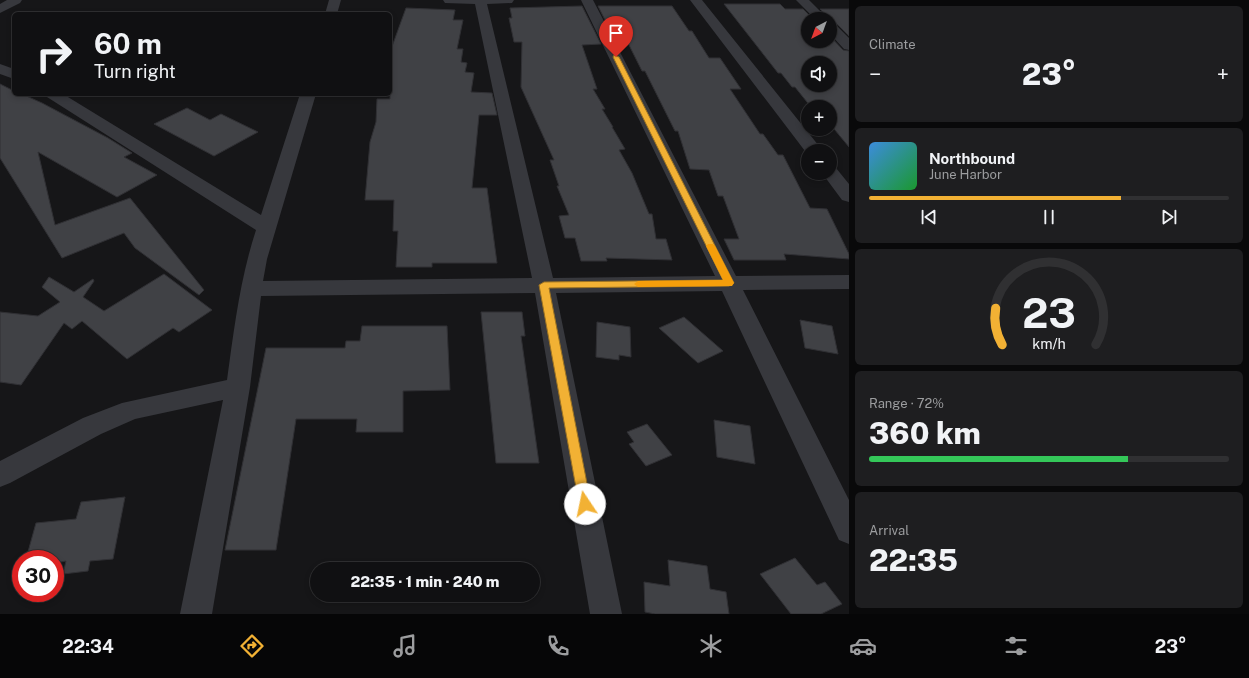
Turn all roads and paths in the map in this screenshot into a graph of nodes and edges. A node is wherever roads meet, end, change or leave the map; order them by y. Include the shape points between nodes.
1 (16, 0) edge
2 (335, 0) edge
3 (449, 0) edge
4 (480, 0) edge
5 (508, 0) edge
6 (587, 0) edge
7 (696, 0) edge
8 (802, 0) edge
9 (0, 9) edge
10 (332, 12) edge
11 (815, 12) edge
12 (837, 34) edge
13 (849, 46) edge
14 (0, 68) edge
15 (12, 74) edge
16 (56, 96) edge
17 (307, 96) edge
18 (809, 144) edge
19 (836, 180) edge
20 (849, 196) edge
21 (266, 227) junction
22 (849, 282) edge
23 (729, 283) junction
24 (544, 285) junction
25 (251, 289) junction
26 (238, 387) junction
27 (0, 475) edge
28 (849, 530) edge
29 (196, 614) edge
30 (606, 614) edge

1 - 9 street
2 - 10 street
3 - 4 street
4 - 5 street
4 - 24 street
6 - 23 street
7 - 18 street
8 - 11 street
12 - 13 street
14 - 15 street
16 - 21 street
17 - 21 street
19 - 20 street
21 - 25 street
22 - 23 street
23 - 24 street
23 - 28 street
24 - 25 street
24 - 30 street
25 - 26 street
26 - 27 street via 131,410 92,426
26 - 29 street

